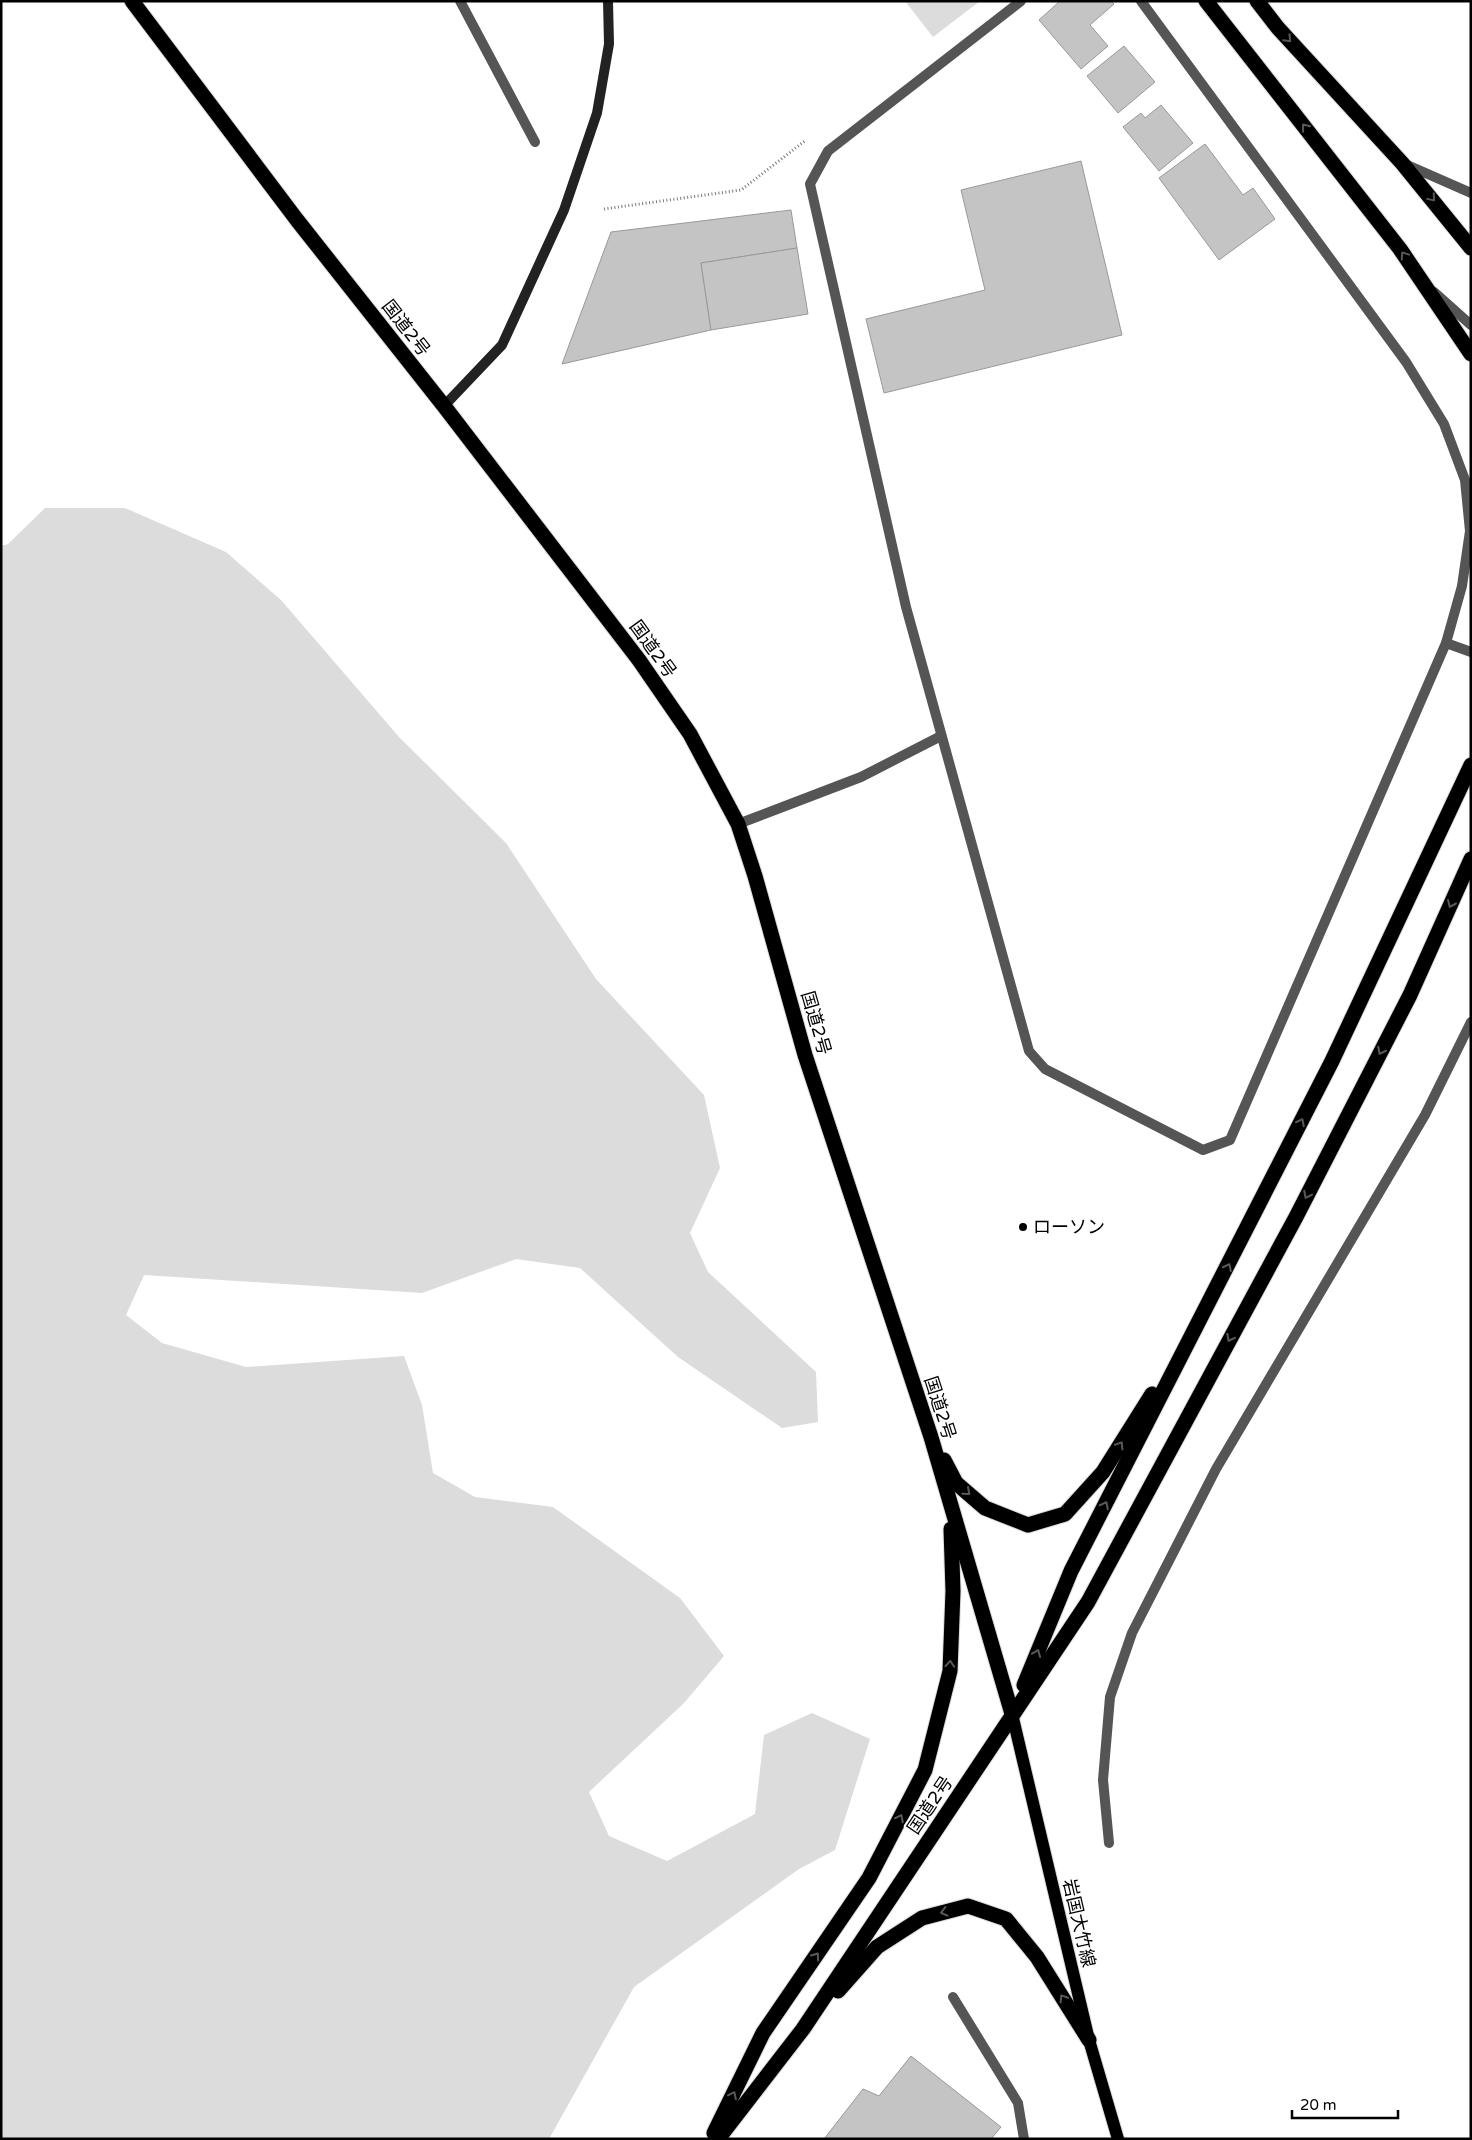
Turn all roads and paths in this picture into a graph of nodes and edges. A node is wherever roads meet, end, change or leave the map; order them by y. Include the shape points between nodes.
1 (132, 1) edge
2 (460, 1) edge
3 (608, 1) edge
4 (1022, 1) edge
5 (1142, 1) edge
6 (1206, 1) edge
7 (1257, 1) edge
8 (810, 136) dead end
9 (535, 142) dead end
10 (1402, 163) junction
11 (1471, 193) edge
12 (604, 209) dead end
13 (1471, 248) edge
14 (1422, 281) junction
15 (1471, 325) edge
16 (1471, 354) edge
17 (444, 406) junction
18 (1446, 643) junction
19 (1471, 652) edge
20 (941, 736) junction
21 (1471, 765) edge
22 (738, 824) junction
23 (1471, 859) edge
24 (1471, 1022) edge
25 (1218, 1287) junction
26 (931, 1437) junction
27 (951, 1507) junction
28 (1012, 1714) junction
29 (1109, 1843) dead end
30 (953, 1997) dead end
31 (803, 2029) junction
32 (1089, 2040) junction
33 (711, 2139) edge
34 (718, 2139) edge
35 (1024, 2139) edge
36 (1118, 2139) edge

1 - 17 highway, 国道2号 via 297,220
2 - 9 street
3 - 17 street via 610,44 597,113 564,210 502,345
4 - 20 street via 828,151 810,184 906,607
5 - 18 street via 1406,362 1444,424 1466,480 1470,531 1462,586
14 -> 6 highway
7 -> 10 highway
8 - 12 path via 741,190
10 - 11 street
10 -> 13 highway
14 - 15 street
14 - 16 highway
17 - 22 highway, 国道2号 via 639,660 690,734
18 - 19 street
18 - 20 street via 1230,1140 1203,1150 1045,1069 1029,1051
20 - 22 street via 861,777
25 -> 21 highway via 1332,1062
22 - 26 highway, 国道2号 via 805,1055
23 -> 28 highway via 1410,996 1287,1234 1088,1602
24 - 29 street via 1425,1115 1216,1470 1132,1633 1110,1697 1103,1780
26 -> 25 highway via 956,1483 985,1508 1028,1525 1065,1514 1103,1472
28 -> 25 highway via 1071,1571
26 - 27 highway, 国道2号
27 - 28 highway, 国道2号
33 -> 27 highway via 763,2032 870,1878 925,1770 950,1671 953,1591
28 - 31 highway, 国道2号
28 - 32 main road, 岩国大竹線
30 - 35 street via 1018,2103
32 -> 31 highway via 1037,1957 1006,1919 968,1906 922,1918 877,1947
31 - 34 highway, 国道2号
32 - 36 main road, 岩国大竹線

